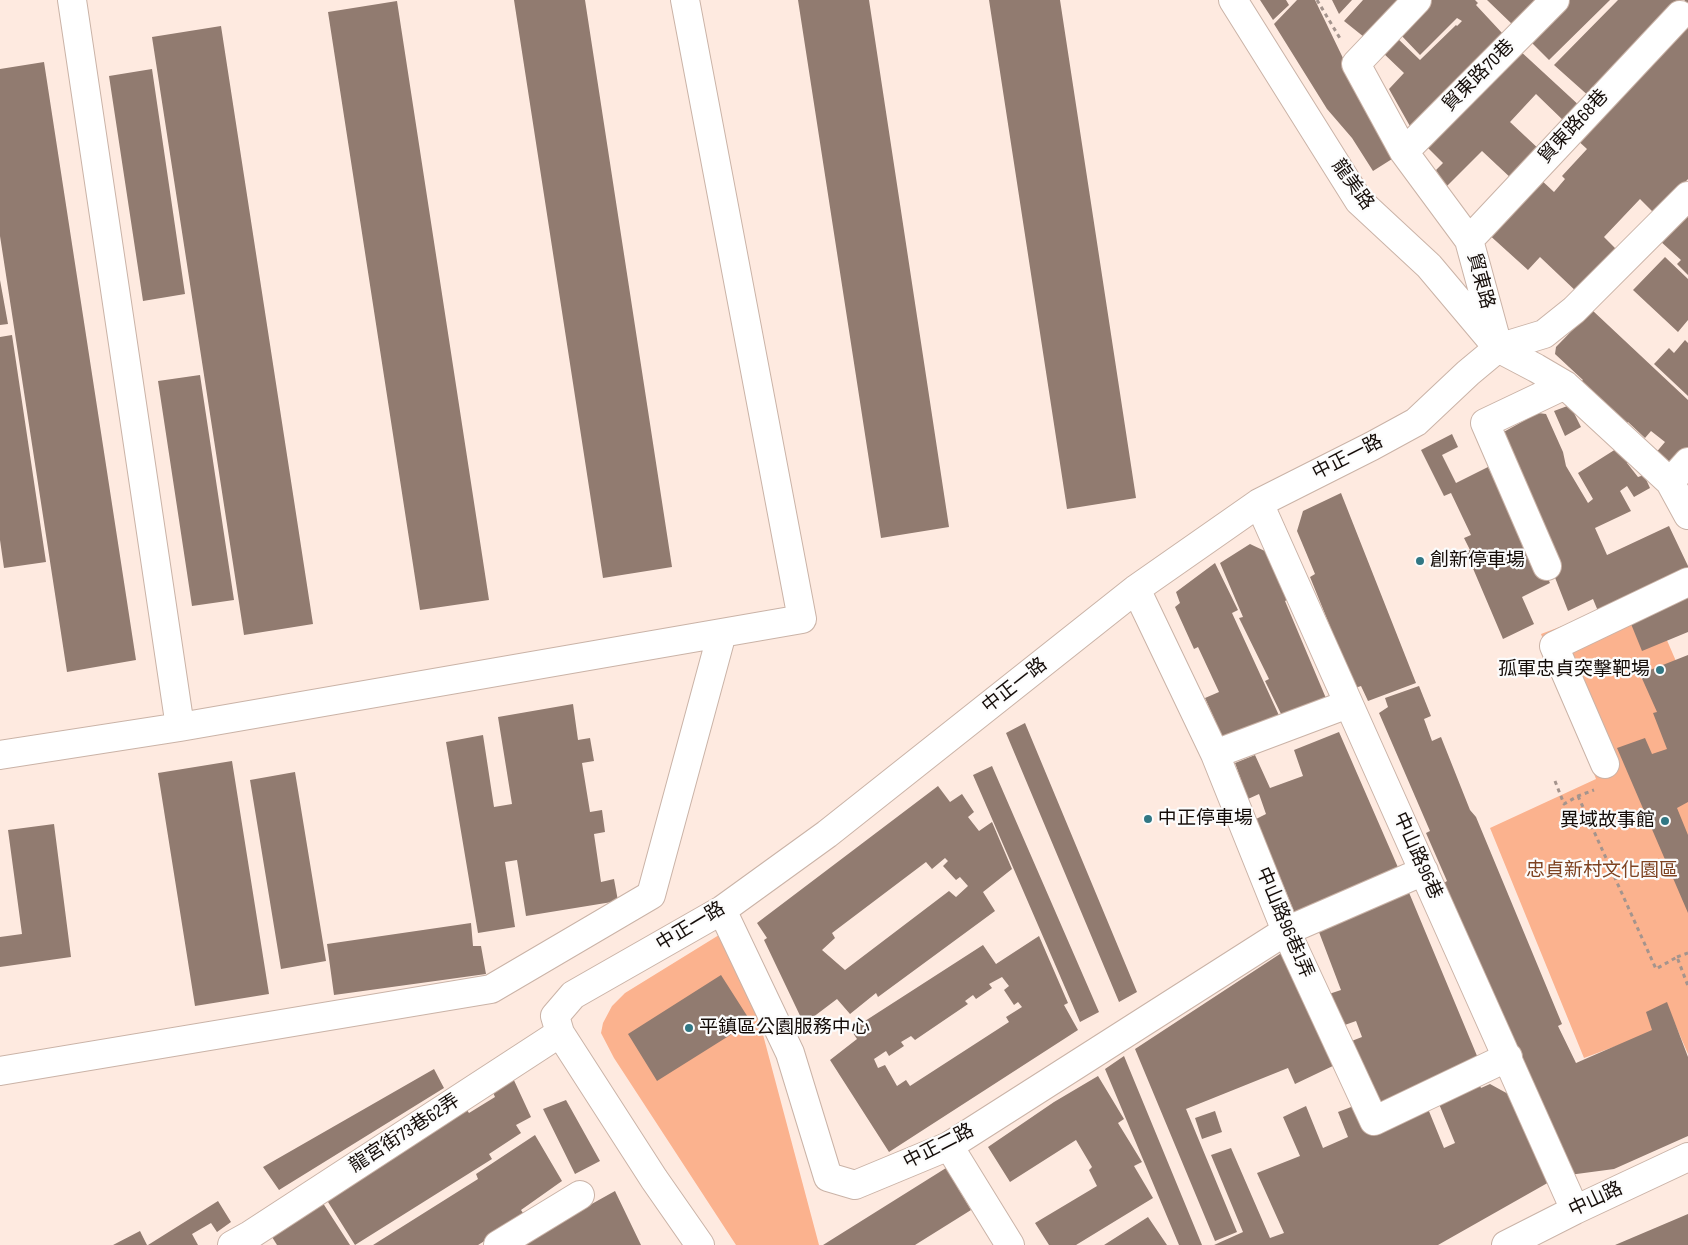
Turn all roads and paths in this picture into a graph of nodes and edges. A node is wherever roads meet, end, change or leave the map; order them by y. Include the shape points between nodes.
1 (72, 0) edge
2 (685, 0) edge
3 (1233, 0) edge
4 (1317, 0) edge
5 (1417, 0) edge
6 (1555, 0) edge
7 (1680, 15) dead end
8 (1356, 64) junction
9 (1404, 152) junction
10 (1688, 196) edge
11 (1469, 240) junction
12 (1498, 348) junction
13 (1565, 385) junction
14 (1688, 462) edge
15 (1670, 482) junction
16 (1259, 503) junction
17 (1688, 515) edge
18 (1547, 566) dead end
19 (1688, 582) edge
20 (1136, 590) junction
21 (722, 633) junction
22 (1348, 704) junction
23 (180, 727) junction
24 (1215, 754) junction
25 (0, 755) edge
26 (1604, 764) joint
27 (1555, 781) dead end
28 (1578, 796) junction
29 (1424, 871) junction
30 (722, 910) junction
31 (1286, 931) junction
32 (1688, 953) edge
33 (1677, 957) junction
34 (1688, 986) edge
35 (560, 1033) junction
36 (1508, 1057) junction
37 (0, 1071) edge
38 (950, 1146) junction
39 (1688, 1157) edge
40 (580, 1195) dead end
41 (1575, 1210) junction
42 (246, 1242) edge
43 (498, 1245) edge
44 (700, 1245) edge
45 (1010, 1245) edge
46 (1506, 1245) edge

1 - 23 street
2 - 21 street via 802,619
3 - 12 street, 龍美路 via 1359,201 1428,266
4 - 8 path
5 - 8 street
6 - 9 street, 貿東路70巷
7 - 11 street, 貿東路68巷
8 - 9 street, 貿東路
9 - 11 street, 貿東路
10 - 12 street, 中正一路 via 1574,310 1544,334
11 - 12 street, 貿東路
12 - 13 street
12 - 16 street, 中正一路 via 1416,422
13 - 15 street
13 - 18 street via 1485,423
14 - 15 street
15 - 17 street
16 - 20 street, 中正一路
16 - 22 street, 中山路96巷
19 - 26 street via 1554,646
20 - 24 street, 中山路96巷1弄
20 - 30 street, 中正一路 via 827,834
21 - 23 street
21 - 37 street via 651,895 491,989
22 - 24 street
22 - 29 street, 中山路96巷
23 - 25 street
24 - 31 street, 中山路96巷1弄
26 - 28 path via 1610,784
27 - 28 path via 1564,804
28 - 33 path via 1656,969
29 - 31 street, 中正二路
29 - 36 street, 中山路96巷
30 - 35 street, 中正一路 via 573,995 555,1016
30 - 38 street, 中正二路 via 790,1053 828,1176 855,1185
31 - 36 street, 中山路96巷1弄 via 1374,1121
31 - 38 street, 中正二路
32 - 33 path
33 - 34 path
35 - 42 street, 龍宮街73巷62弄
35 - 44 street
36 - 41 street, 中山路96巷
38 - 45 street
39 - 41 street, 中山路
40 - 43 street
41 - 46 street, 中山路

